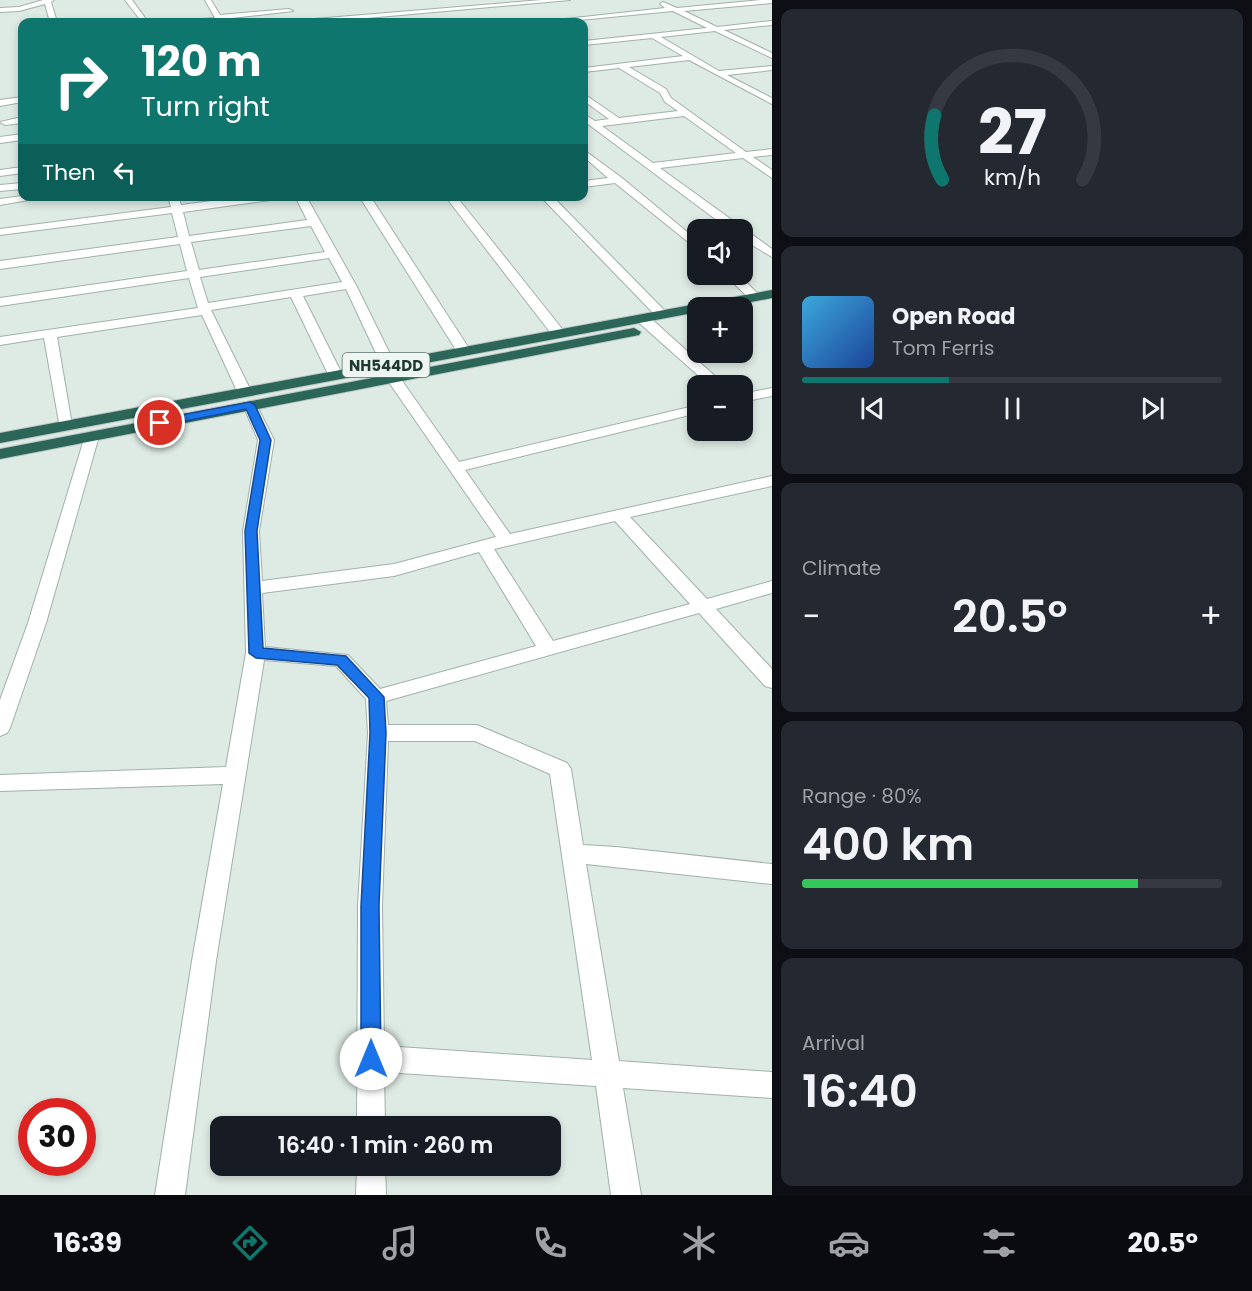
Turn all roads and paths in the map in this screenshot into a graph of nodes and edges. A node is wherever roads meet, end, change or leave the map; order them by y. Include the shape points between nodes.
1 (128, 0) edge
2 (208, 0) edge
3 (278, 0) edge
4 (463, 0) edge
5 (567, 0) edge
6 (653, 0) edge
7 (730, 0) edge
8 (0, 1) edge
9 (49, 1) edge
10 (538, 1) edge
11 (772, 2) edge
12 (740, 4) junction
13 (31, 6) junction
14 (388, 7) dead end
15 (472, 8) junction
16 (0, 10) edge
17 (676, 10) junction
18 (289, 11) junction
19 (393, 15) junction
20 (478, 15) dead end
21 (53, 18) edge
22 (142, 18) edge
23 (219, 18) edge
24 (235, 18) edge
25 (293, 18) edge
26 (354, 18) edge
27 (587, 18) edge
28 (772, 18) edge
29 (772, 23) edge
30 (714, 30) junction
31 (653, 36) junction
32 (588, 43) edge
33 (772, 56) edge
34 (690, 58) junction
35 (621, 66) junction
36 (772, 68) edge
37 (588, 70) edge
38 (719, 73) junction
39 (18, 100) edge
40 (588, 100) edge
41 (772, 101) edge
42 (0, 102) edge
43 (18, 108) edge
44 (0, 110) edge
45 (686, 113) junction
46 (18, 120) edge
47 (588, 120) edge
48 (5, 122) dead end
49 (618, 122) junction
50 (594, 124) junction
51 (18, 138) edge
52 (0, 140) edge
53 (772, 152) edge
54 (743, 155) junction
55 (588, 156) edge
56 (651, 166) junction
57 (18, 171) edge
58 (0, 173) edge
59 (772, 175) edge
60 (618, 180) junction
61 (588, 184) edge
62 (18, 186) edge
63 (0, 188) edge
64 (18, 200) edge
65 (174, 201) edge
66 (239, 201) edge
67 (303, 201) edge
68 (367, 201) edge
69 (454, 201) edge
70 (550, 201) edge
71 (0, 202) edge
72 (177, 209) junction
73 (723, 219) edge
74 (314, 222) junction
75 (0, 232) edge
76 (687, 238) edge
77 (185, 239) junction
78 (753, 241) edge
79 (332, 254) junction
80 (772, 254) edge
81 (0, 265) edge
82 (194, 273) junction
83 (349, 285) junction
84 (742, 285) edge
85 (295, 293) junction
86 (772, 294) edge
87 (755, 297) junction
88 (0, 302) edge
89 (772, 306) edge
90 (205, 309) junction
91 (753, 309) edge
92 (661, 314) junction
93 (642, 318) junction
94 (687, 322) edge
95 (653, 328) junction
96 (50, 333) junction
97 (558, 333) junction
98 (0, 341) edge
99 (463, 350) junction
100 (390, 371) junction
101 (335, 374) junction
102 (706, 375) edge
103 (772, 392) edge
104 (753, 396) edge
105 (247, 398) junction
106 (687, 412) edge
107 (66, 425) junction
108 (92, 436) junction
109 (0, 438) edge
110 (0, 454) edge
111 (456, 467) junction
112 (772, 481) edge
113 (619, 515) junction
114 (506, 540) junction
115 (484, 546) junction
116 (772, 587) edge
117 (253, 588) junction
118 (702, 606) junction
119 (548, 649) junction
120 (256, 653) junction
121 (772, 681) edge
122 (376, 697) junction
123 (0, 728) edge
124 (378, 733) junction
125 (235, 775) junction
126 (0, 783) edge
127 (573, 854) junction
128 (772, 874) edge
129 (371, 1059) junction
130 (606, 1074) junction
131 (772, 1085) edge
132 (371, 1116) edge
133 (371, 1176) edge
134 (170, 1195) edge
135 (371, 1195) edge
136 (626, 1195) edge

1 - 22 street
2 - 23 street
3 - 18 street
4 - 15 street
5 - 10 street
6 - 17 street
7 - 12 street
8 - 13 street
9 - 13 street
9 - 21 street
10 - 15 street
11 - 12 street
12 - 17 street
12 - 28 street
13 - 16 street
14 - 19 street
15 - 19 street
15 - 20 street
17 - 27 street
17 - 30 street
18 - 24 street
18 - 25 street
19 - 26 street
29 - 30 street
30 - 31 street
30 - 33 street
31 - 32 street
31 - 34 street
34 - 35 street
34 - 38 street
35 - 37 street
35 - 45 street via 663,91 668,100
36 - 38 street
38 - 41 street
39 - 42 street
40 - 49 street
43 - 44 street
45 - 49 street
45 - 54 street
46 - 48 street
47 - 50 street
49 - 50 street
50 - 56 street
51 - 52 street
53 - 54 street
54 - 56 street
54 - 59 street
55 - 60 street
56 - 73 street
57 - 58 street
60 - 61 street
60 - 76 street
62 - 63 street
64 - 71 street
65 - 72 street
66 - 72 street
67 - 74 street
68 - 99 street
69 - 97 street
70 - 92 street
72 - 75 street
72 - 77 street
74 - 77 street
74 - 79 street
77 - 81 street
77 - 82 street
78 - 80 street
79 - 82 street
79 - 83 street
82 - 88 street
82 - 90 street
83 - 85 street
83 - 100 street
84 - 87 street
85 - 90 street
85 - 101 street
86 - 87 highway, NH544DD
87 - 92 highway, NH544DD
89 - 91 highway
90 - 96 street
90 - 105 street
92 - 93 highway, NH544DD
93 - 95 street
93 - 97 highway, NH544DD
94 - 95 highway, NH544DD
95 - 100 highway, NH544DD
95 - 102 street
96 - 98 street
96 - 107 street
97 - 99 highway, NH544DD
99 - 100 highway, NH544DD
100 - 101 highway, NH544DD
100 - 105 highway, NH544DD
100 - 111 street
101 - 105 highway, NH544DD
103 - 104 street
105 - 107 highway, NH544DD
105 - 108 highway, NH544DD
105 - 117 street via 266,440 251,531
106 - 111 street
107 - 109 highway, NH544DD
108 - 110 highway, NH544DD
108 - 123 street via 37,623
111 - 114 street
112 - 113 street
113 - 114 street
113 - 118 street
114 - 115 street
115 - 117 street via 394,570
115 - 119 street
116 - 118 street
117 - 120 street
118 - 119 street
118 - 121 street
119 - 122 street
120 - 122 street via 341,660
120 - 125 street
122 - 124 street
124 - 127 street via 477,733 560,769
124 - 129 street via 370,906
125 - 126 street
125 - 134 street
127 - 128 street
127 - 130 street
129 - 130 street
129 - 132 street
130 - 131 street
130 - 136 street
133 - 135 street

